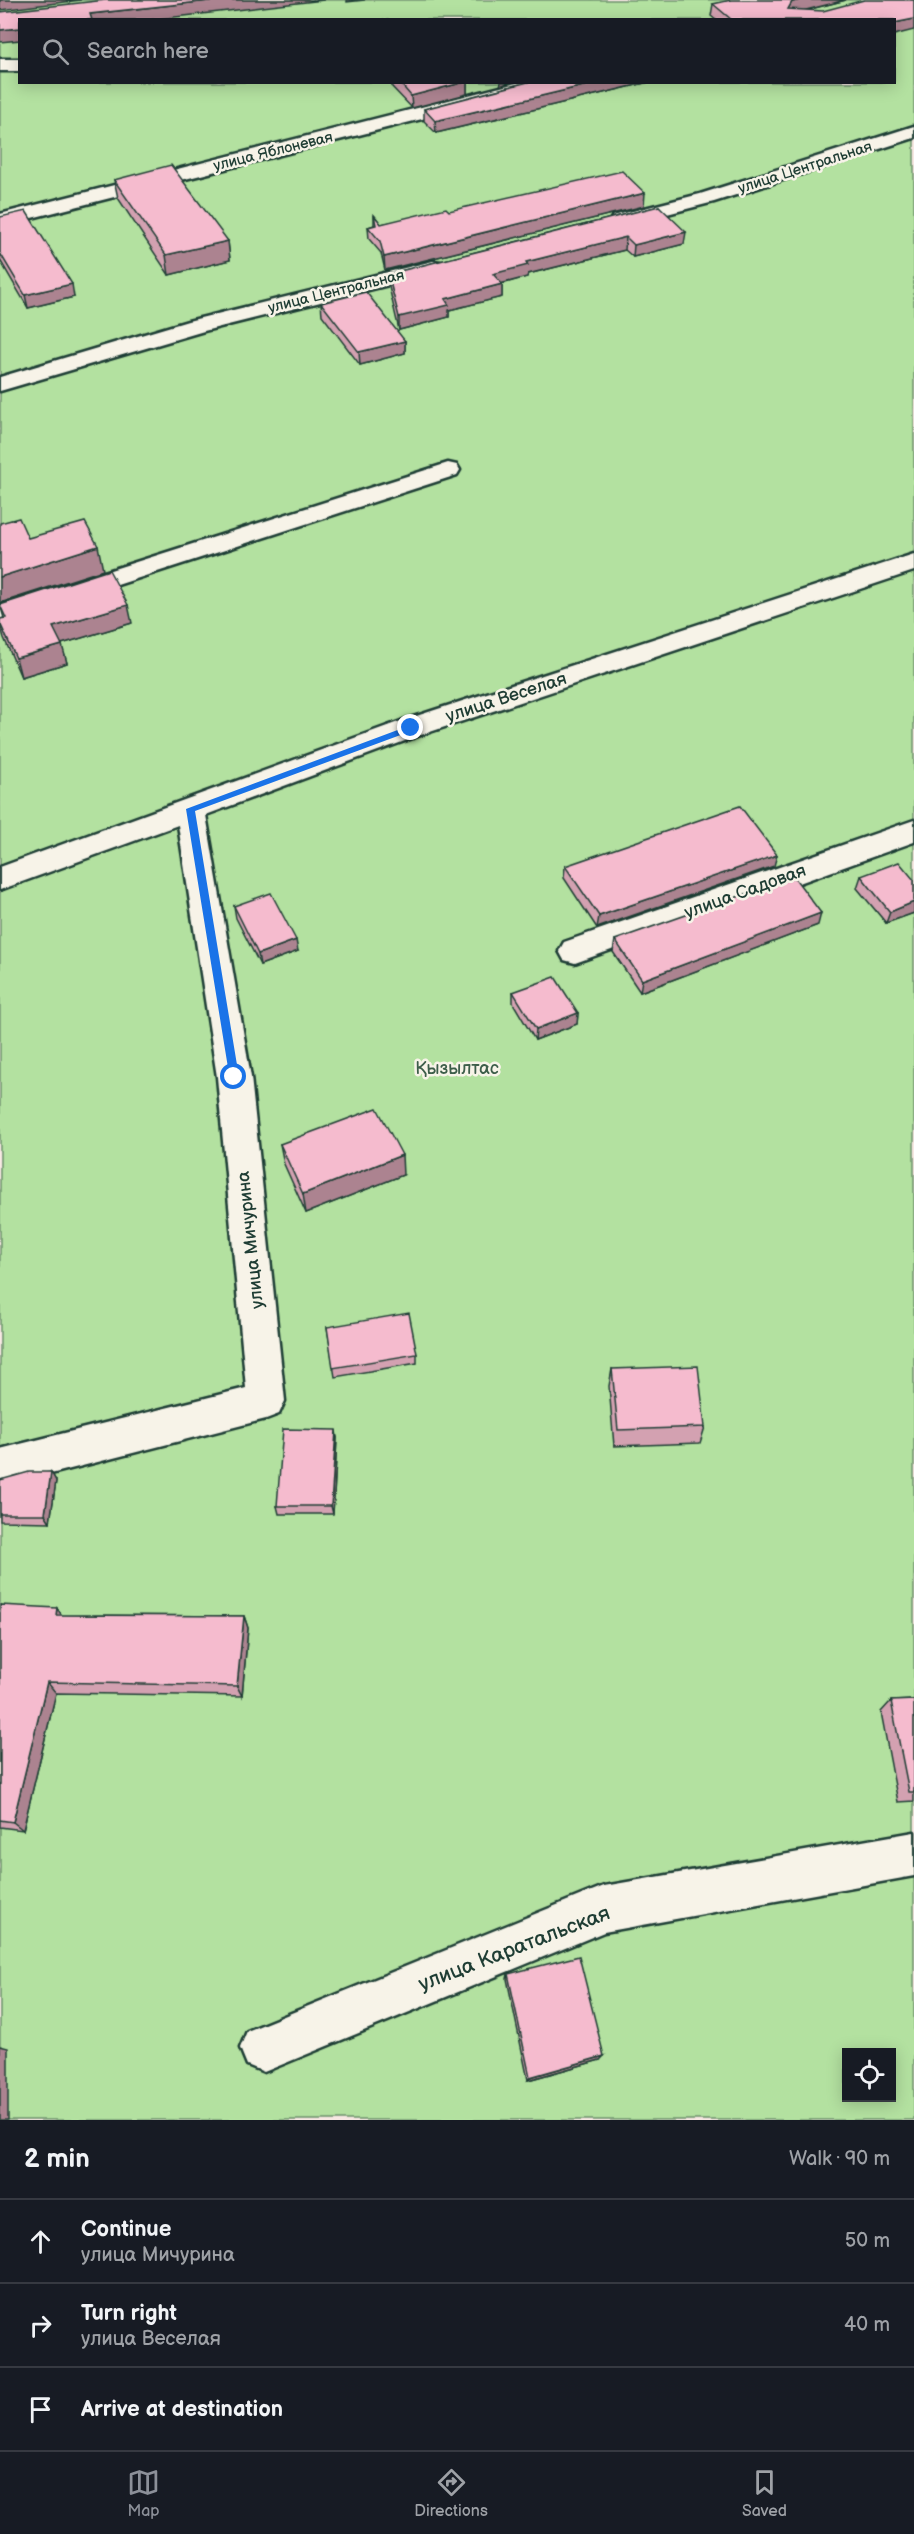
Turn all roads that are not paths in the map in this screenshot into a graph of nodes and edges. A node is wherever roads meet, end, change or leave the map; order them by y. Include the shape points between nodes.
1 (0, 65) edge
2 (18, 65) edge
3 (538, 84) edge
4 (456, 85) edge
5 (513, 91) junction
6 (914, 132) edge
7 (0, 220) edge
8 (603, 224) edge
9 (451, 262) edge
10 (0, 384) edge
11 (448, 470) dead end
12 (914, 562) edge
13 (0, 614) edge
14 (190, 809) junction
15 (914, 831) edge
16 (0, 879) edge
17 (575, 951) dead end
18 (0, 1468) edge
19 (914, 1854) edge
20 (264, 2048) dead end

1 - 2 street
3 - 5 street, улица Яблоневая
4 - 5 street
5 - 7 street, улица Яблоневая
6 - 8 street, улица Центральная via 707,198
9 - 10 street, улица Центральная via 196,326
11 - 13 street
12 - 14 street, улица Веселая via 411,728
14 - 16 street, улица Веселая
14 - 18 street, улица Мичурина via 234,1077 266,1401
15 - 17 street, улица Садовая
19 - 20 street, улица Каратальская via 604,1910

